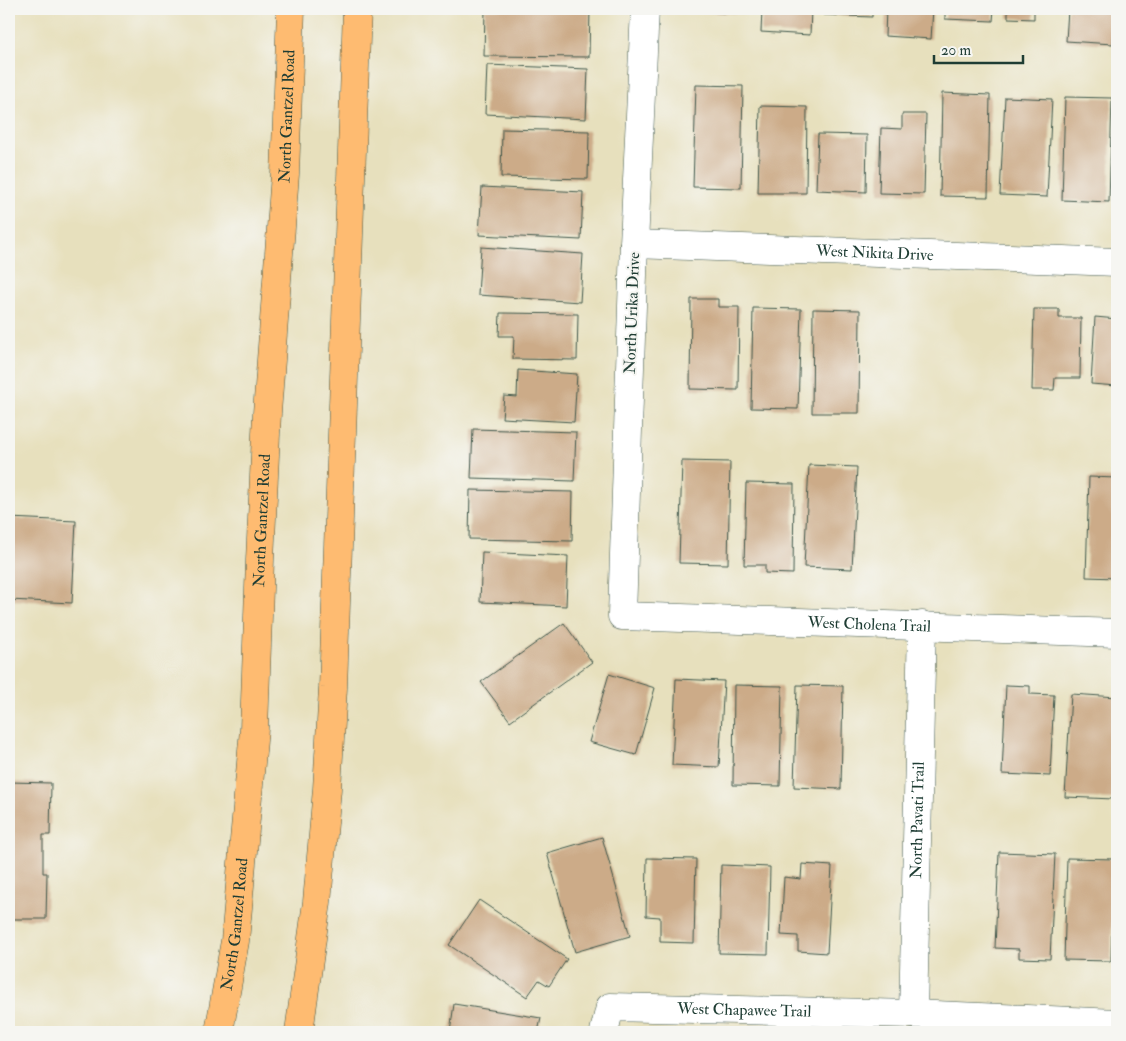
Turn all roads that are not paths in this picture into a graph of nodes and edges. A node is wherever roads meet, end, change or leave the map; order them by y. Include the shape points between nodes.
1 (291, 9) edge
2 (357, 9) edge
3 (645, 9) edge
4 (634, 244) junction
5 (1117, 262) edge
6 (622, 616) joint
7 (922, 626) junction
8 (1117, 632) edge
9 (912, 1014) junction
10 (607, 1019) edge
11 (1117, 1023) edge
12 (219, 1032) edge
13 (299, 1032) edge

1 - 12 main road, North Gantzel Road via 285,174 270,366 260,560 254,729 235,941
2 - 13 main road via 328,790
3 - 4 street, North Urika Drive
4 - 5 street, West Nikita Drive
4 - 6 street, North Urika Drive
6 - 7 street, West Cholena Trail
7 - 8 street, West Cholena Trail
7 - 9 street, North Pavati Trail
9 - 10 street, West Chapawee Trail
9 - 11 street, West Chapawee Trail

